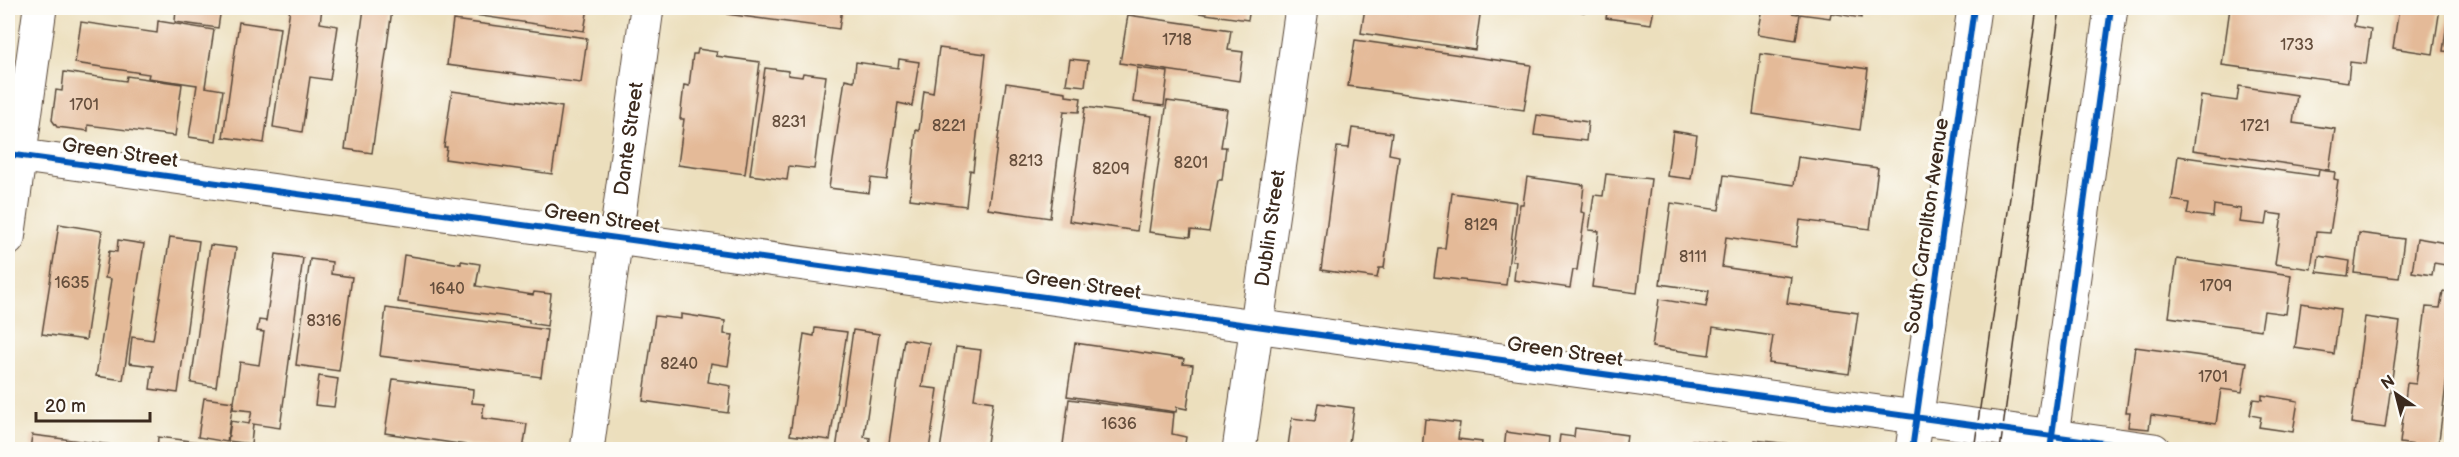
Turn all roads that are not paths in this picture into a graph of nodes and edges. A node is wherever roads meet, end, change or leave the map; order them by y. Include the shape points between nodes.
1 (40, 8) edge
2 (647, 8) edge
3 (1302, 8) edge
4 (1974, 8) edge
5 (2111, 8) edge
6 (13, 155) edge
7 (616, 237) junction
8 (8, 239) edge
9 (1257, 326) junction
10 (1917, 417) junction
11 (2051, 442) edge
12 (587, 450) edge
13 (1239, 450) edge
14 (1912, 450) edge
15 (2154, 450) edge

1 - 6 street
2 - 7 street, Dante Street
3 - 9 street, Dublin Street
4 - 10 street, South Carrollton Avenue
5 - 11 street
6 - 7 street, Green Street
6 - 8 street
7 - 9 street, Green Street
7 - 12 street, Dante Street
9 - 10 street, Green Street
9 - 13 street, Dublin Street
10 - 11 street, Green Street
10 - 14 street, South Carrollton Avenue
11 - 15 street, Green Street

